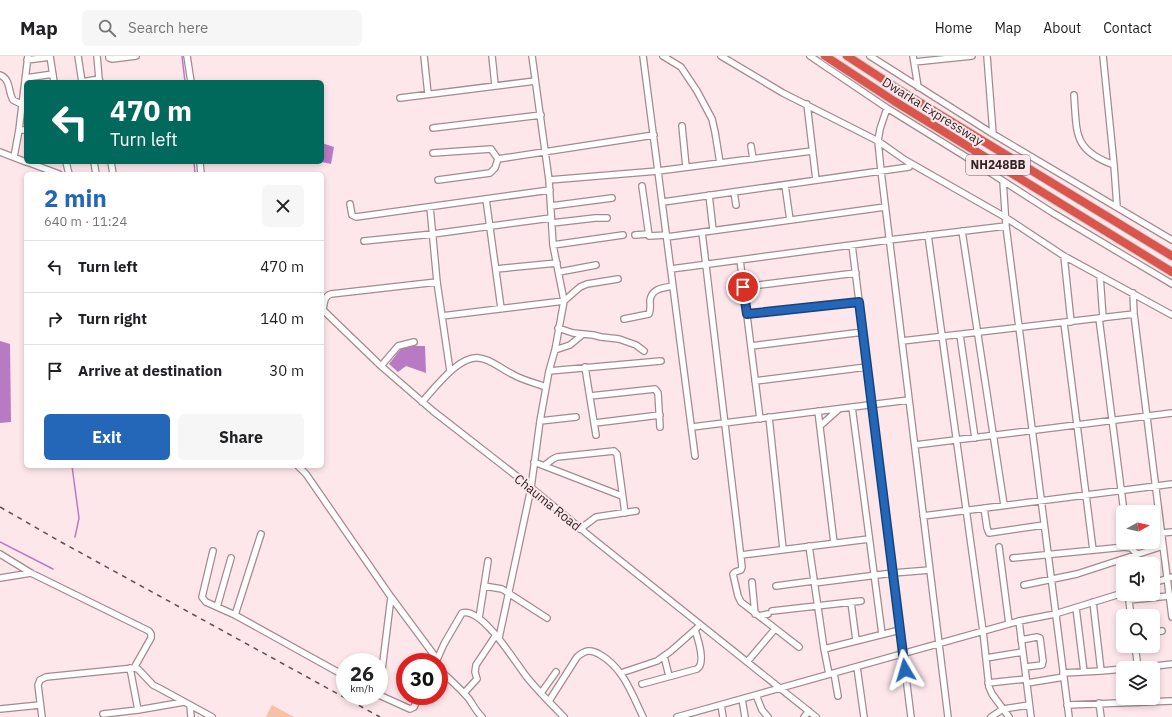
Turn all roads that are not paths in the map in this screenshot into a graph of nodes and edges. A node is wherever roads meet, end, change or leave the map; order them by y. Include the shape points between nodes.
1 (50, 56) edge
2 (78, 56) edge
3 (97, 56) edge
4 (109, 56) edge
5 (136, 56) edge
6 (187, 56) edge
7 (424, 56) edge
8 (492, 56) edge
9 (532, 56) edge
10 (643, 56) edge
11 (663, 56) edge
12 (721, 56) edge
13 (810, 56) edge
14 (825, 56) edge
15 (847, 56) edge
16 (870, 56) edge
17 (913, 56) edge
18 (972, 56) edge
19 (987, 56) edge
20 (1103, 56) edge
21 (27, 58) edge
22 (914, 62) junction
23 (53, 74) junction
24 (0, 75) edge
25 (26, 78) joint
26 (54, 80) edge
27 (82, 80) edge
28 (100, 80) edge
29 (191, 80) edge
30 (535, 81) junction
31 (495, 85) junction
32 (918, 87) junction
33 (428, 94) junction
34 (1074, 96) dead end
35 (400, 98) dead end
36 (24, 100) edge
37 (807, 104) junction
38 (23, 105) junction
39 (887, 108) junction
40 (24, 112) edge
41 (541, 115) junction
42 (682, 126) dead end
43 (433, 128) dead end
44 (20, 130) junction
45 (24, 130) edge
46 (993, 134) junction
47 (654, 135) junction
48 (878, 141) junction
49 (751, 146) dead end
50 (812, 151) junction
51 (0, 152) edge
52 (545, 152) junction
53 (433, 153) dead end
54 (14, 157) junction
55 (498, 159) junction
56 (753, 159) junction
57 (24, 161) edge
58 (720, 163) junction
59 (32, 164) edge
60 (1114, 165) junction
61 (686, 167) junction
62 (909, 167) dead end
63 (658, 171) junction
64 (880, 171) junction
65 (54, 172) edge
66 (438, 180) dead end
67 (549, 180) junction
68 (816, 180) junction
69 (1003, 181) junction
70 (785, 185) junction
71 (642, 186) dead end
72 (550, 190) junction
73 (734, 192) junction
74 (709, 195) junction
75 (612, 198) dead end
76 (486, 199) junction
77 (663, 202) junction
78 (350, 204) dead end
79 (736, 205) dead end
80 (551, 206) junction
81 (430, 207) junction
82 (885, 207) junction
83 (1117, 207) junction
84 (1005, 217) junction
85 (607, 218) dead end
86 (790, 220) junction
87 (551, 221) junction
88 (490, 226) junction
89 (1006, 226) junction
90 (713, 230) junction
91 (962, 231) junction
92 (702, 232) junction
93 (434, 234) junction
94 (623, 234) dead end
95 (648, 234) junction
96 (634, 235) dead end
97 (928, 235) junction
98 (667, 236) junction
99 (889, 240) junction
100 (1172, 240) edge
101 (364, 241) dead end
102 (852, 244) junction
103 (553, 245) junction
104 (1064, 256) junction
105 (1172, 256) edge
106 (740, 260) junction
107 (557, 263) junction
108 (706, 264) junction
109 (596, 265) dead end
110 (496, 269) junction
111 (671, 269) junction
112 (559, 272) junction
113 (1172, 272) edge
114 (856, 273) junction
115 (1100, 276) junction
116 (618, 279) dead end
117 (437, 282) junction
118 (1172, 284) edge
119 (674, 286) junction
120 (743, 287) junction
121 (1133, 293) junction
122 (564, 301) junction
123 (859, 302) junction
124 (324, 304) edge
125 (501, 308) junction
126 (324, 312) edge
127 (747, 314) junction
128 (1134, 314) junction
129 (1172, 315) edge
130 (442, 316) junction
131 (1101, 318) junction
132 (624, 319) dead end
133 (1064, 322) junction
134 (1071, 322) junction
135 (558, 328) junction
136 (1019, 328) junction
137 (863, 332) junction
138 (978, 333) junction
139 (582, 335) junction
140 (960, 335) junction
141 (942, 337) junction
142 (414, 342) dead end
143 (902, 342) junction
144 (751, 346) junction
145 (555, 350) junction
146 (644, 351) dead end
147 (661, 361) dead end
148 (381, 366) junction
149 (586, 367) junction
150 (867, 367) junction
151 (550, 370) junction
152 (450, 371) junction
153 (755, 381) junction
154 (546, 387) junction
155 (590, 396) junction
156 (909, 400) junction
157 (422, 402) junction
158 (872, 405) junction
159 (852, 407) junction
160 (839, 409) junction
161 (818, 411) junction
162 (1172, 413) edge
163 (660, 415) junction
164 (1147, 416) junction
165 (576, 417) dead end
166 (760, 418) junction
167 (769, 418) junction
168 (540, 421) junction
169 (1112, 421) junction
170 (595, 423) junction
171 (725, 423) junction
172 (1077, 425) junction
173 (820, 426) junction
174 (660, 427) dead end
175 (692, 427) junction
176 (1032, 430) junction
177 (596, 435) dead end
178 (994, 435) junction
179 (975, 438) junction
180 (956, 440) junction
181 (915, 445) junction
182 (695, 456) dead end
183 (534, 462) junction
184 (546, 465) junction
185 (300, 468) edge
186 (1172, 484) edge
187 (1156, 486) junction
188 (531, 488) junction
189 (1122, 490) junction
190 (1086, 495) junction
191 (622, 496) junction
192 (1041, 501) junction
193 (1004, 505) junction
194 (1123, 505) edge
195 (984, 508) junction
196 (966, 510) junction
197 (636, 512) dead end
198 (624, 513) junction
199 (923, 516) junction
200 (1044, 525) junction
201 (580, 529) junction
202 (1172, 532) edge
203 (261, 534) dead end
204 (1162, 534) junction
205 (869, 539) junction
206 (834, 543) junction
207 (809, 546) junction
208 (1163, 546) junction
209 (999, 547) dead end
210 (783, 549) junction
211 (1093, 550) junction
212 (213, 551) dead end
213 (0, 554) edge
214 (741, 554) junction
215 (1048, 554) junction
216 (1138, 555) junction
217 (1172, 557) edge
218 (231, 558) dead end
219 (1013, 558) dead end
220 (1165, 558) junction
221 (488, 561) dead end
222 (930, 570) junction
223 (32, 573) junction
224 (893, 573) junction
225 (874, 576) junction
226 (0, 578) edge
227 (1170, 578) edge
228 (1051, 580) junction
229 (1160, 581) edge
230 (752, 582) dead end
231 (814, 582) junction
232 (1024, 585) dead end
233 (484, 586) junction
234 (776, 586) dead end
235 (509, 593) junction
236 (1116, 595) edge
237 (1160, 596) edge
238 (1169, 596) junction
239 (391, 597) junction
240 (861, 600) dead end
241 (851, 602) junction
242 (1093, 602) junction
243 (817, 606) junction
244 (217, 607) junction
245 (1076, 608) junction
246 (1055, 614) junction
247 (235, 615) junction
248 (757, 615) junction
249 (1172, 617) edge
250 (479, 618) junction
251 (547, 618) dead end
252 (1019, 621) junction
253 (1009, 624) junction
254 (700, 625) junction
255 (774, 629) junction
256 (695, 630) junction
257 (900, 630) junction
258 (983, 631) junction
259 (882, 634) junction
260 (497, 637) junction
261 (856, 640) junction
262 (1021, 640) junction
263 (940, 643) junction
264 (799, 647) dead end
265 (824, 649) junction
266 (1023, 652) junction
267 (384, 653) edge
268 (430, 653) edge
269 (440, 653) edge
270 (903, 654) junction
271 (664, 656) junction
272 (986, 658) junction
273 (747, 662) junction
274 (1172, 664) edge
275 (1160, 665) edge
276 (857, 667) junction
277 (1025, 667) junction
278 (132, 668) junction
279 (1116, 670) edge
280 (336, 671) edge
281 (1102, 671) junction
282 (556, 672) dead end
283 (1084, 672) junction
284 (621, 673) junction
285 (832, 674) junction
286 (1064, 675) junction
287 (669, 676) junction
288 (448, 678) edge
289 (1026, 681) junction
290 (642, 684) dead end
291 (988, 684) junction
292 (780, 688) junction
293 (464, 693) junction
294 (541, 693) junction
295 (756, 695) junction
296 (838, 696) dead end
297 (742, 699) junction
298 (548, 701) junction
299 (1172, 701) edge
300 (184, 702) junction
301 (1099, 703) junction
302 (1029, 704) junction
303 (40, 705) junction
304 (190, 705) junction
305 (401, 705) edge
306 (415, 705) edge
307 (721, 705) junction
308 (1068, 705) junction
309 (0, 709) edge
310 (1003, 709) junction
311 (138, 710) junction
312 (809, 711) junction
313 (103, 714) dead end
314 (42, 717) edge
315 (192, 717) edge
316 (212, 717) edge
317 (482, 717) edge
318 (563, 717) edge
319 (643, 717) edge
320 (677, 717) edge
321 (723, 717) edge
322 (745, 717) edge
323 (768, 717) edge
324 (804, 717) edge
325 (816, 717) edge
326 (864, 717) edge
327 (910, 717) edge
328 (948, 717) edge
329 (991, 717) edge
330 (1009, 717) edge
331 (1031, 717) edge
332 (1069, 717) edge
333 (1101, 717) edge

1 - 21 street
1 - 23 street
2 - 27 street
3 - 28 street
4 - 5 street via 112,59
6 - 29 street
7 - 33 street
8 - 31 street
9 - 30 street
10 - 47 street
11 - 58 street via 681,67 712,119
12 - 37 street via 783,93
13 - 39 street
14 - 113 highway, Dwarka Expressway / NH248BB
15 - 105 highway, Dwarka Expressway / NH248BB
16 - 32 street
17 - 22 street
18 - 22 street
19 - 46 street
20 - 60 street
21 - 25 street
22 - 32 street
23 - 25 street
23 - 26 street
24 - 38 street via 7,80 13,100
30 - 31 street
30 - 41 street
31 - 33 street
32 - 46 street
33 - 35 street
34 - 60 street via 1078,138 1090,152
36 - 38 street
37 - 48 street
37 - 50 street
38 - 40 street
39 - 48 street
39 - 69 street
40 - 44 street
41 - 43 street
41 - 52 street
42 - 61 street
44 - 45 street
44 - 54 street
46 - 83 street
47 - 52 street
47 - 63 street
48 - 64 street
48 - 84 street via 905,160
49 - 56 street
50 - 56 street
50 - 68 street
51 - 54 street
52 - 55 street
52 - 67 street
53 - 55 street via 491,149
54 - 57 street
55 - 66 street via 490,173
56 - 58 street
58 - 61 street
59 - 65 street
60 - 83 street
61 - 63 street
62 - 64 street
63 - 67 street
63 - 77 street
64 - 68 street
64 - 82 street
67 - 72 street
68 - 70 street
69 - 84 street
69 - 118 street
70 - 73 street
70 - 86 street
71 - 95 street
72 - 76 street
72 - 80 street
73 - 74 street
73 - 79 street
74 - 77 street
74 - 90 street
75 - 80 street
76 - 81 street
76 - 88 street
77 - 98 street
78 - 81 street via 352,215 356,217
80 - 87 street
81 - 93 street
82 - 86 street
82 - 99 street
83 - 100 street
84 - 89 street
84 - 104 street
85 - 87 street
86 - 90 street
87 - 88 street
87 - 103 street
88 - 93 street
88 - 110 street
89 - 91 street
89 - 136 street
90 - 92 street
91 - 97 street
91 - 138 street
92 - 98 street
92 - 108 street
93 - 101 street
93 - 117 street
94 - 103 street
95 - 96 street
95 - 98 street
97 - 99 street
97 - 141 street
98 - 111 street
99 - 102 street
99 - 143 street
102 - 106 street
102 - 114 street
103 - 107 street
104 - 115 street
104 - 134 street
106 - 108 street
106 - 120 street
107 - 110 street
107 - 112 street
108 - 111 street
108 - 171 street
109 - 112 street
110 - 125 street
111 - 119 street
112 - 122 street
114 - 120 street
114 - 123 street
115 - 121 street
115 - 131 street
116 - 122 street via 587,284
117 - 124 street via 331,294 326,297
117 - 130 street
119 - 132 street via 654,292 650,300 649,314
119 - 175 street
120 - 127 street
121 - 128 street
121 - 129 street
122 - 125 street
122 - 135 street
123 - 127 street
123 - 137 street
125 - 130 street
126 - 148 street, Chauma Road
127 - 144 street
128 - 131 street
128 - 164 street
130 - 152 street
131 - 134 street
131 - 169 street
133 - 134 street
133 - 136 street
133 - 172 street
135 - 139 street
135 - 145 street
136 - 138 street
136 - 176 street
137 - 144 street
137 - 150 street
138 - 140 street
138 - 178 street
139 - 145 street via 570,345
139 - 146 street via 593,334 619,339
140 - 141 street
140 - 179 street
141 - 143 street
141 - 180 street
142 - 148 street via 398,346
143 - 156 street
144 - 153 street
145 - 151 street
147 - 149 street
148 - 157 street, Chauma Road
149 - 151 street
149 - 155 street
150 - 153 street
150 - 158 street
151 - 154 street
152 - 154 street via 478,357 490,361 512,375
152 - 157 street
153 - 166 street
154 - 168 street
155 - 163 street via 655,389 658,393
155 - 170 street
156 - 158 street
156 - 181 street
157 - 188 street, Chauma Road
158 - 159 street
158 - 224 street
159 - 160 street
159 - 205 street
160 - 161 street
160 - 173 street
161 - 167 street
161 - 173 street
162 - 164 street
163 - 170 street
163 - 174 street
164 - 169 street
164 - 187 street
165 - 168 street
166 - 167 street
166 - 171 street
167 - 210 street
168 - 183 street
169 - 172 street
169 - 189 street
170 - 177 street
171 - 175 street
171 - 214 street
172 - 176 street
172 - 190 street
173 - 206 street
175 - 182 street
176 - 178 street
176 - 192 street
178 - 179 street
178 - 193 street
179 - 180 street
180 - 181 street
180 - 196 street
181 - 199 street
183 - 184 street
183 - 188 street
184 - 191 street
184 - 191 street via 557,457 614,451 617,454
185 - 239 street
186 - 187 street
187 - 189 street
187 - 204 street
188 - 201 street, Chauma Road
188 - 235 street
189 - 190 street
189 - 194 street
190 - 192 street
190 - 211 street
191 - 198 street
192 - 193 street
192 - 200 street
193 - 195 street
195 - 196 street
195 - 200 street via 989,532
196 - 199 street
196 - 258 street
197 - 198 street
198 - 201 street via 596,517
199 - 222 street
200 - 215 street
201 - 254 street, Chauma Road
202 - 204 street
203 - 247 street
204 - 208 street
205 - 206 street
205 - 225 street
206 - 207 street
207 - 210 street
207 - 231 street
208 - 216 street
208 - 220 street
209 - 253 street
210 - 214 street
211 - 215 street
211 - 216 street via 1125,547 1131,548
212 - 244 street via 202,597
213 - 223 street
214 - 248 street via 742,569 733,574 736,590 741,602
215 - 219 street
215 - 228 street
216 - 228 street
217 - 220 street
218 - 244 street
220 - 227 street
221 - 233 street
222 - 224 street
222 - 263 street
223 - 226 street
223 - 278 street via 149,631 150,638
224 - 225 street
224 - 257 street
225 - 231 street
225 - 259 street
227 - 229 street
227 - 238 street
228 - 232 street
228 - 246 street
230 - 248 street
231 - 234 street
231 - 243 street
233 - 235 street via 499,588
233 - 250 street
235 - 251 street
235 - 260 street
236 - 242 street
237 - 238 street
238 - 249 street
239 - 267 street
239 - 268 street
240 - 241 street
241 - 243 street
241 - 261 street
242 - 245 street
242 - 281 street
243 - 248 street
243 - 265 street
244 - 247 street
245 - 246 street
245 - 283 street
246 - 252 street
246 - 286 street
247 - 280 street
248 - 255 street
250 - 260 street
250 - 269 street via 470,613 462,613
252 - 253 street
252 - 262 street
253 - 258 street
254 - 256 street
254 - 273 street, Chauma Road
255 - 264 street
255 - 273 street
256 - 271 street
256 - 287 street via 700,651 700,667
257 - 259 street
257 - 270 street
258 - 263 street
258 - 272 street
259 - 261 street
260 - 293 street via 476,665 477,679
260 - 294 street
261 - 265 street
262 - 266 street
262 - 277 street via 1040,638 1044,661 1042,665
263 - 270 street
263 - 328 street
265 - 285 street
266 - 272 street
266 - 277 street
270 - 276 street
270 - 327 street
271 - 284 street via 653,663
271 - 287 street
272 - 291 street
273 - 292 street, Chauma Road
274 - 275 street
276 - 285 street
276 - 326 street
277 - 289 street
278 - 300 street via 141,671 154,685
278 - 303 street via 46,677 38,684
278 - 311 street
279 - 281 street
281 - 283 street
282 - 294 street
283 - 286 street
284 - 298 street via 606,658 587,650 577,657
284 - 319 street
285 - 292 street
285 - 296 street
286 - 289 street
286 - 308 street
287 - 290 street
288 - 293 street
289 - 291 street
289 - 302 street
291 - 310 street
292 - 295 street
292 - 312 street, Chauma Road
293 - 317 street
294 - 298 street
295 - 297 street
295 - 323 street
297 - 307 street
297 - 322 street
298 - 318 street
299 - 301 street
300 - 304 street
300 - 311 street
301 - 308 street
301 - 333 street
302 - 310 street
302 - 331 street
303 - 309 street
303 - 314 street
304 - 315 street
304 - 316 street
305 - 306 street via 410,709
307 - 320 street
307 - 321 street
308 - 332 street
310 - 329 street
310 - 330 street
311 - 313 street
312 - 324 street
312 - 325 street, Chauma Road

